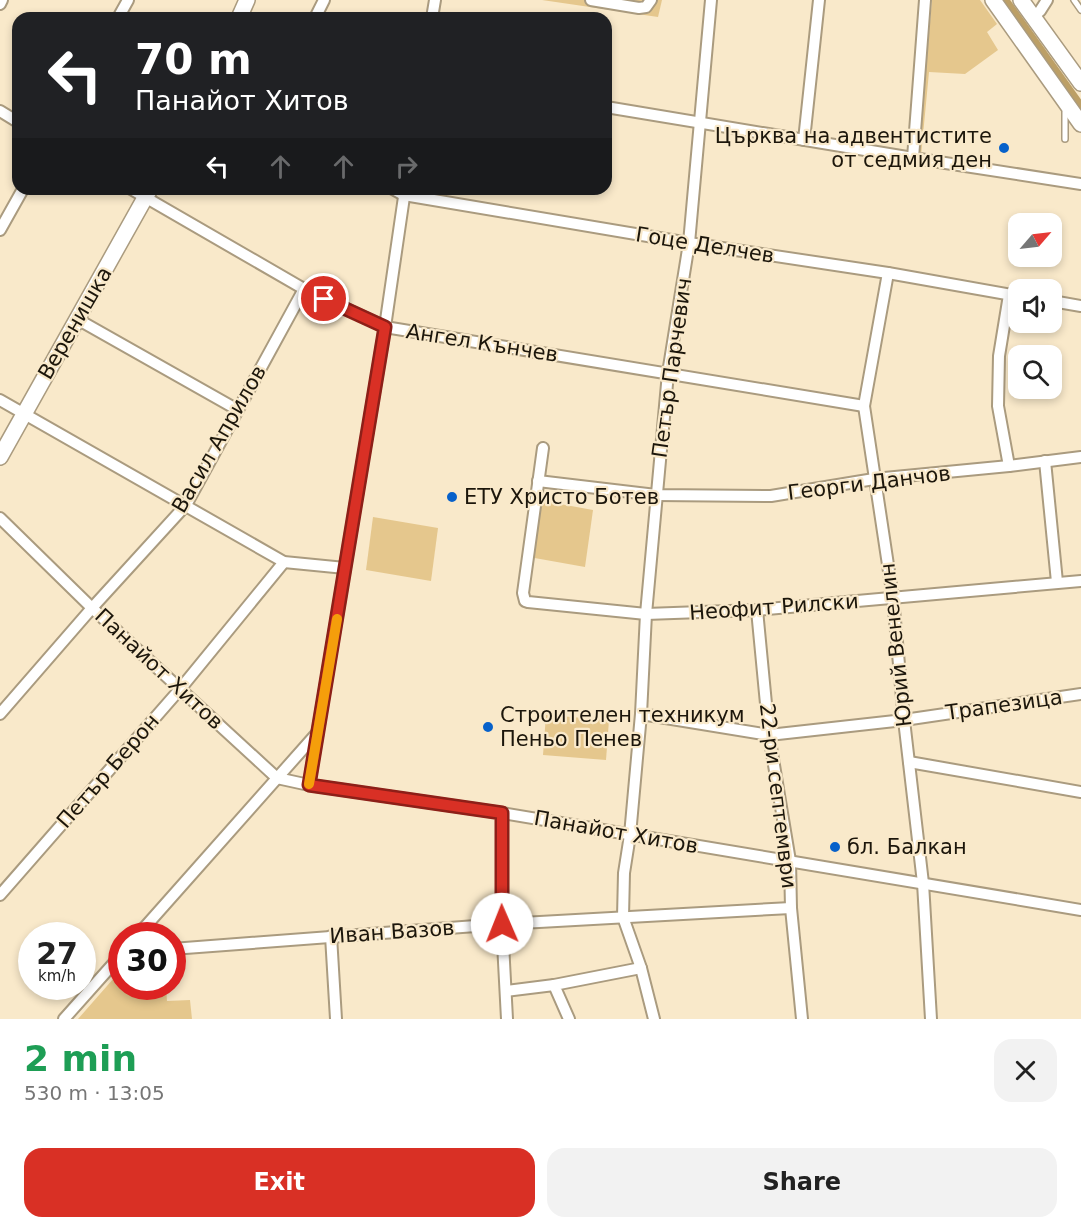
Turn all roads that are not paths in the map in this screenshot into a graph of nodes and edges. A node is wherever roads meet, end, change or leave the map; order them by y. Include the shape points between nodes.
1 (2, 0) edge
2 (591, 0) edge
3 (651, 0) edge
4 (711, 0) edge
5 (819, 0) edge
6 (925, 0) edge
7 (993, 0) edge
8 (1021, 0) edge
9 (1047, 0) edge
10 (1074, 0) edge
11 (0, 4) edge
12 (1081, 10) edge
13 (1033, 16) junction
14 (1081, 83) edge
15 (612, 108) edge
16 (1072, 111) junction
17 (700, 123) junction
18 (1081, 124) edge
19 (1065, 139) dead end
20 (804, 140) junction
21 (913, 158) junction
22 (1081, 184) edge
23 (20, 195) edge
24 (147, 195) edge
25 (151, 195) edge
26 (404, 195) edge
27 (421, 195) edge
28 (0, 230) edge
29 (689, 243) junction
30 (888, 273) junction
31 (304, 289) junction
32 (1008, 295) edge
33 (1062, 303) edge
34 (1081, 306) edge
35 (77, 319) junction
36 (1008, 320) edge
37 (385, 327) junction
38 (668, 373) junction
39 (0, 400) edge
40 (864, 406) junction
41 (238, 410) junction
42 (24, 413) junction
43 (543, 448) dead end
44 (0, 457) edge
45 (1081, 457) edge
46 (1045, 461) junction
47 (1009, 466) junction
48 (874, 479) junction
49 (538, 481) junction
50 (656, 495) junction
51 (186, 505) junction
52 (0, 518) edge
53 (284, 562) junction
54 (345, 568) junction
55 (1081, 581) edge
56 (1057, 582) junction
57 (893, 598) junction
58 (92, 608) junction
59 (757, 610) junction
60 (646, 614) junction
61 (181, 688) junction
62 (1081, 694) edge
63 (0, 714) edge
64 (641, 714) junction
65 (904, 720) junction
66 (319, 730) junction
67 (769, 735) junction
68 (909, 762) junction
69 (277, 778) junction
70 (309, 785) junction
71 (1081, 792) edge
72 (502, 813) junction
73 (630, 835) junction
74 (790, 861) junction
75 (923, 884) junction
76 (0, 895) edge
77 (791, 908) junction
78 (1081, 910) edge
79 (623, 917) junction
80 (149, 922) edge
81 (502, 924) junction
82 (331, 936) junction
83 (186, 948) edge
84 (641, 968) junction
85 (108, 970) edge
86 (554, 985) junction
87 (506, 991) junction
88 (64, 1019) edge
89 (336, 1019) edge
90 (507, 1019) edge
91 (569, 1019) edge
92 (654, 1019) edge
93 (802, 1019) edge
94 (931, 1019) edge

1 - 11 street
2 - 3 street via 639,8
4 - 17 street, Петър Парчевич
5 - 20 street
6 - 21 street
7 - 16 main road
8 - 13 main road
9 - 13 street
10 - 12 lane
13 - 14 main road
15 - 17 street
16 - 18 main road
16 - 19 lane via 1065,112
17 - 20 street
17 - 29 street, Петър Парчевич
20 - 21 street
21 - 22 street
23 - 28 street
24 - 35 main road, Веренишка
25 - 31 street, Ангел Кънчев
26 - 37 street
27 - 29 street, Гоце Делчев
29 - 30 street, Гоце Делчев
29 - 38 street, Петър Парчевич
30 - 32 street, Гоце Делчев
30 - 40 street, Юрий Венелин
31 - 37 street, Ангел Кънчев
31 - 41 street, Васил Априлов
33 - 34 street
35 - 41 street
35 - 42 main road, Веренишка
36 - 47 street via 999,356 998,406
37 - 38 street, Ангел Кънчев
37 - 54 street
38 - 40 street, Ангел Кънчев
38 - 50 street, Петър Парчевич
39 - 42 street
40 - 48 street, Юрий Венелин
41 - 51 street, Васил Априлов
42 - 44 main road, Веренишка
42 - 51 street
43 - 49 street
45 - 46 street, Георги Данчов
46 - 47 street, Георги Данчов
46 - 56 street
47 - 48 street, Георги Данчов
48 - 50 street, Георги Данчов via 771,496
48 - 57 street, Юрий Венелин
49 - 50 street, Георги Данчов
49 - 60 street, Неофит Рилски via 525,601
50 - 60 street, Петър Парчевич
51 - 53 street
51 - 58 street, Васил Априлов
52 - 58 street, Панайот Хитов
53 - 54 street
53 - 61 street, Петър Берон
54 - 66 street
55 - 56 street, Неофит Рилски
56 - 57 street, Неофит Рилски
57 - 59 street, Неофит Рилски
57 - 65 street, Юрий Венелин
58 - 61 street, Панайот Хитов
58 - 63 street, Васил Априлов
59 - 60 street, Неофит Рилски
59 - 67 street, 22-ри септември
60 - 64 street, Петър Парчевич
61 - 69 street, Панайот Хитов
61 - 76 street, Петър Берон
62 - 65 street, Трапезица
64 - 67 street, Трапезица
64 - 73 street, Петър Парчевич
65 - 67 street, Трапезица
65 - 68 street, Юрий Венелин
66 - 69 street
66 - 70 street
67 - 74 street, 22-ри септември
68 - 71 street
68 - 75 street, Юрий Венелин
69 - 70 street, Панайот Хитов
69 - 80 street
70 - 72 street, Панайот Хитов
72 - 73 street, Панайот Хитов
72 - 81 street
73 - 74 street, Панайот Хитов
73 - 79 street, Петър Парчевич
74 - 75 street, Панайот Хитов
74 - 77 street, 22-ри септември
75 - 78 street, Панайот Хитов
75 - 94 street, Юрий Венелин
77 - 79 street, Иван Вазов
77 - 93 street, 22-ри септември
79 - 81 street, Иван Вазов
79 - 84 street, Петър Парчевич
81 - 82 street, Иван Вазов
81 - 87 street
82 - 83 street, Иван Вазов
82 - 89 street
84 - 86 street
84 - 92 street, Петър Парчевич
85 - 88 street
86 - 87 street
86 - 91 street
87 - 90 street

